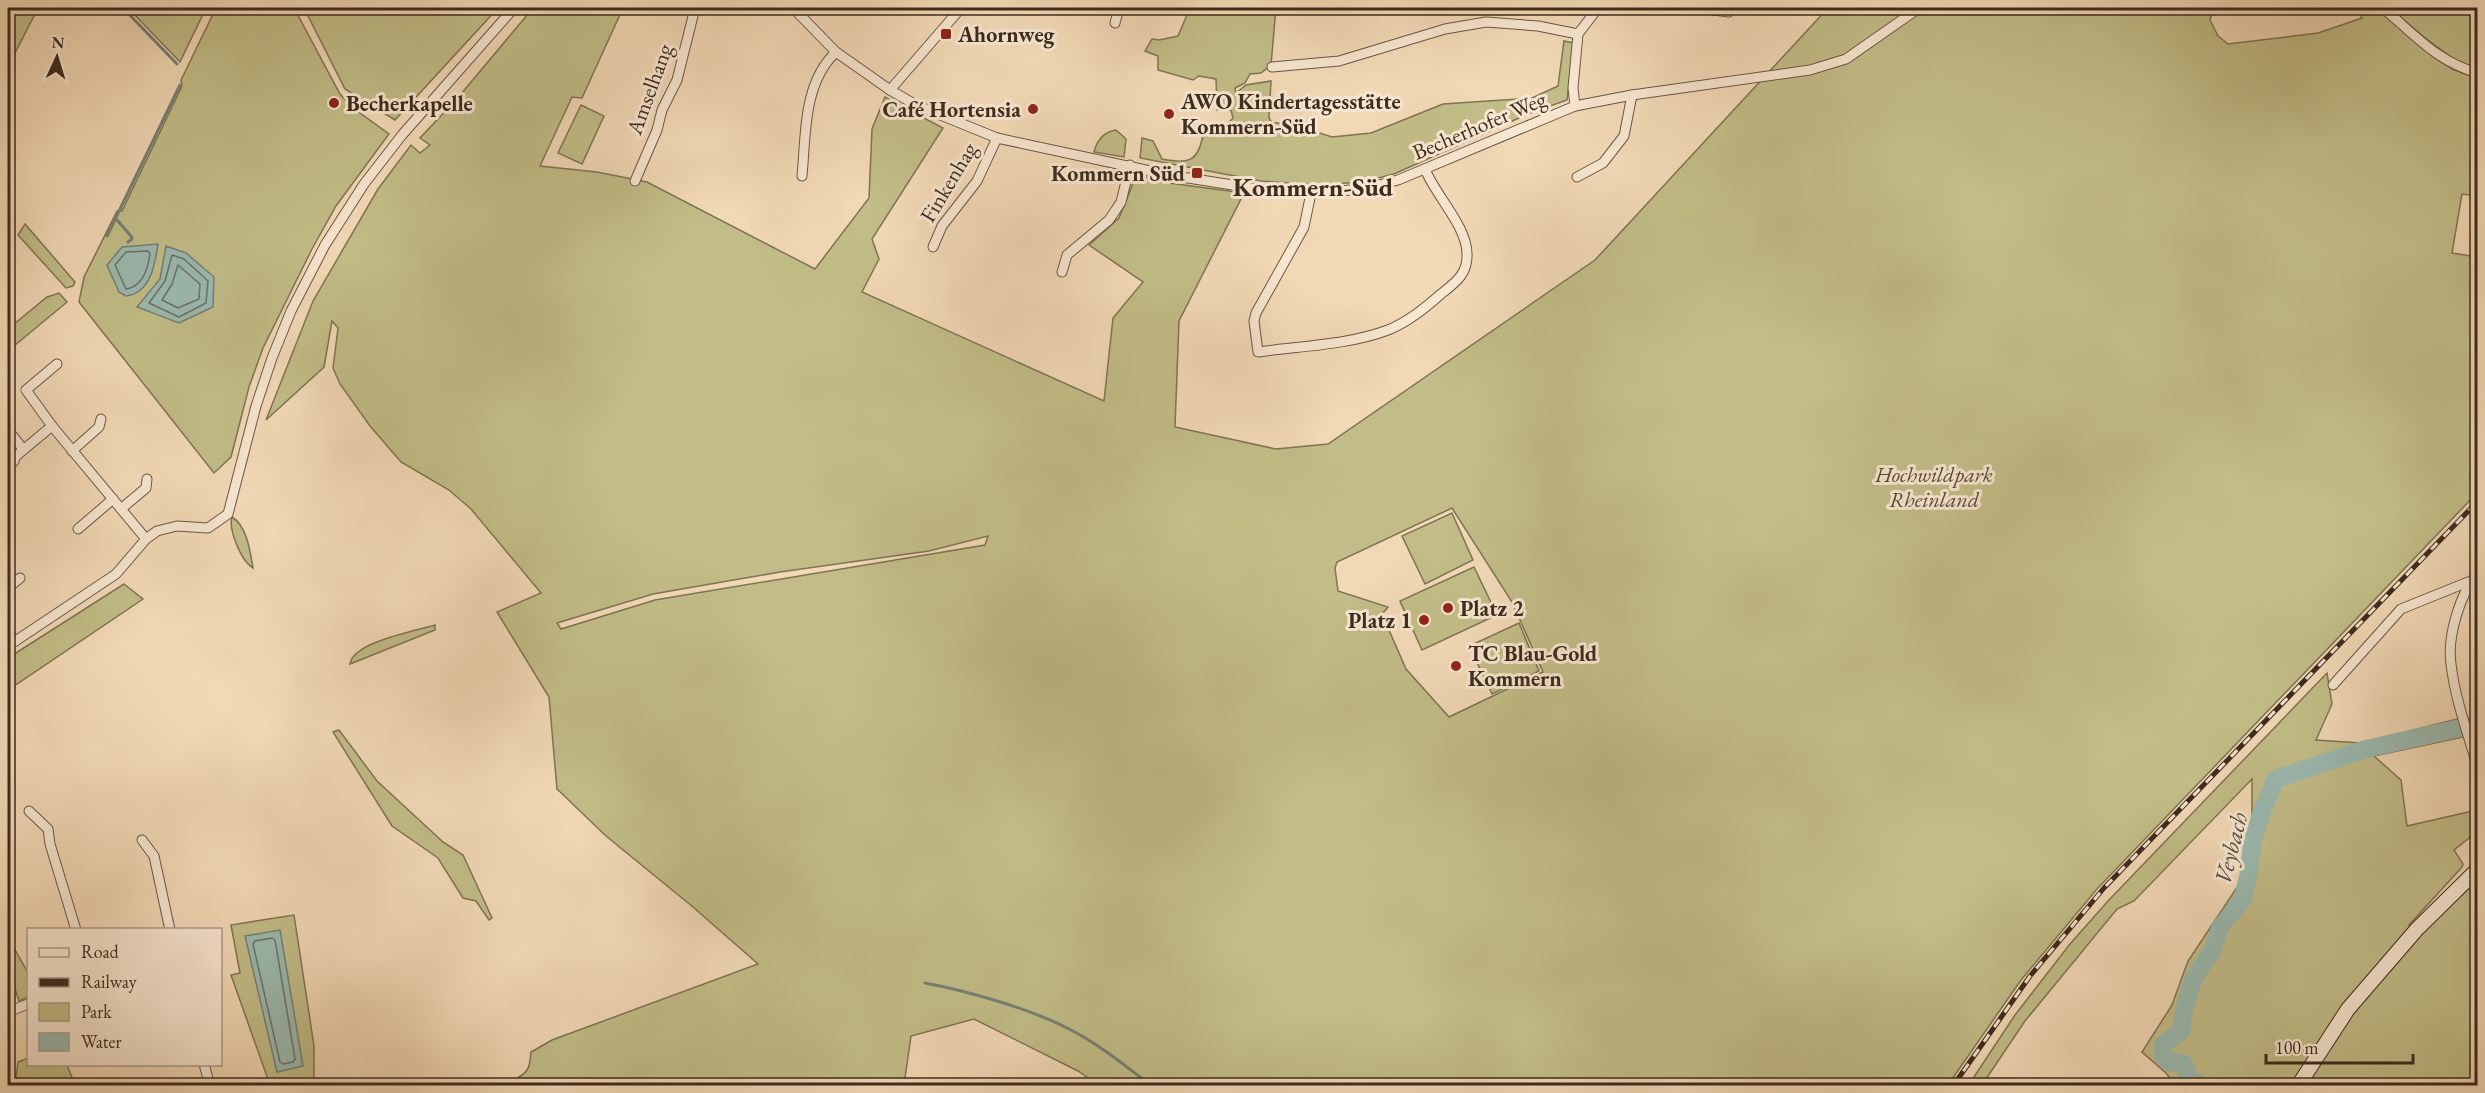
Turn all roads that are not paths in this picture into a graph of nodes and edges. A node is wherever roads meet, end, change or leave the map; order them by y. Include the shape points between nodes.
1 (514, 8) edge
2 (694, 8) edge
3 (794, 8) edge
4 (961, 8) edge
5 (1119, 8) edge
6 (1598, 8) edge
7 (1697, 8) edge
8 (1920, 8) edge
9 (2383, 8) edge
10 (1729, 12) dead end
11 (1115, 23) dead end
12 (1578, 34) junction
13 (836, 52) junction
14 (1272, 67) dead end
15 (2478, 73) edge
16 (890, 90) junction
17 (1632, 95) junction
18 (1575, 106) junction
19 (998, 138) junction
20 (1130, 165) junction
21 (1425, 169) junction
22 (802, 176) dead end
23 (1577, 177) dead end
24 (634, 182) dead end
25 (1311, 193) junction
26 (933, 247) dead end
27 (1062, 272) dead end
28 (57, 364) dead end
29 (101, 418) dead end
30 (52, 426) junction
31 (8, 430) edge
32 (23, 449) junction
33 (72, 451) junction
34 (8, 467) edge
35 (147, 479) dead end
36 (113, 499) junction
37 (121, 509) junction
38 (78, 529) dead end
39 (146, 540) junction
40 (2478, 573) edge
41 (20, 578) dead end
42 (2470, 581) junction
43 (8, 588) edge
44 (8, 632) edge
45 (11, 644) edge
46 (2333, 686) dead end
47 (2478, 768) edge
48 (29, 811) dead end
49 (142, 840) dead end
50 (2478, 869) edge
51 (75, 928) edge
52 (170, 928) edge
53 (27, 1005) edge
54 (8, 1012) edge
55 (204, 1066) edge
56 (210, 1086) edge
57 (2298, 1086) edge

1 - 39 street via 395,143 325,245 272,358 229,511 208,528 177,526 157,531
2 - 24 street, Amselhang via 677,80
3 - 13 street, Becherhofer Weg
4 - 16 street
5 - 11 street
6 - 12 street
7 - 10 street
8 - 17 street, Becherhofer Weg via 1846,58 1810,70
9 - 15 street via 2444,61
12 - 14 street via 1486,22 1445,28 1339,61
12 - 18 street
13 - 16 street, Becherhofer Weg
13 - 22 street via 814,82
16 - 19 street, Becherhofer Weg via 916,105
17 - 18 street, Becherhofer Weg
17 - 23 street via 1623,136 1603,163
18 - 21 street, Becherhofer Weg
19 - 20 street, Becherhofer Weg
19 - 26 street, Finkenhag via 982,173 942,226
20 - 25 street, Becherhofer Weg via 1258,189
20 - 27 street via 1121,202 1108,220 1067,255
21 - 25 street, Becherhofer Weg via 1364,189
21 - 25 street via 1461,231 1467,252 1461,278 1422,310 1390,329 1363,338 1258,352 1256,313 1304,227
28 - 30 street via 26,390
29 - 33 street via 99,427
30 - 32 street
30 - 33 street
31 - 32 street
32 - 34 street
33 - 36 street
35 - 37 street via 146,488
36 - 37 street
36 - 38 street
37 - 39 street
39 - 45 street via 116,574
40 - 42 street
41 - 43 street
42 - 46 street via 2401,609
42 - 47 street via 2461,600 2450,653
44 - 45 street
48 - 51 street via 48,829
49 - 52 street via 154,856
50 - 57 main road via 2417,929 2348,1009
53 - 54 street
55 - 56 street

